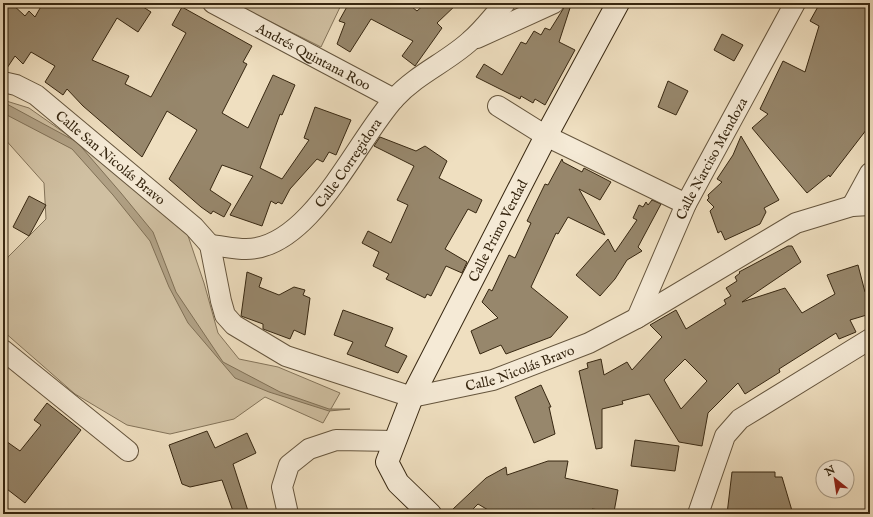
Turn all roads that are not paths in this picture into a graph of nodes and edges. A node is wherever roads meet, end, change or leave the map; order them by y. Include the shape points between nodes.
1 (213, 3) edge
2 (505, 3) edge
3 (554, 3) edge
4 (618, 3) edge
5 (795, 3) edge
6 (470, 42) junction
7 (3, 82) edge
8 (394, 100) junction
9 (498, 106) dead end
10 (546, 136) junction
11 (870, 173) edge
12 (686, 204) junction
13 (861, 205) edge
14 (210, 245) junction
15 (637, 318) junction
16 (870, 339) edge
17 (3, 350) edge
18 (412, 397) junction
19 (395, 441) junction
20 (128, 451) dead end
21 (288, 514) edge
22 (430, 514) edge
23 (698, 514) edge

1 - 8 street, Andrés Quintana Roo
2 - 6 street, Calle Corregidora
3 - 6 street, Calle Corregidora
4 - 10 street, Calle Primo Verdad
5 - 12 street, Calle Narciso Mendoza
6 - 8 street, Calle Corregidora via 411,82
7 - 14 street, Calle San Nicolás Bravo via 36,95 194,227
8 - 14 street, Calle Corregidora via 313,212 282,237 265,245 247,249
9 - 10 street
10 - 12 street
10 - 18 street, Calle Primo Verdad
11 - 13 street
12 - 15 street, Calle Narciso Mendoza
13 - 15 street, Calle Nicolás Bravo via 796,223
14 - 18 street, Calle Nicolás Bravo via 220,301 225,315 234,325 286,356
15 - 18 street, Calle Nicolás Bravo via 589,343 493,380
16 - 23 street via 740,419 725,436
17 - 20 street
18 - 19 street, Calle Primo Verdad
19 - 21 street via 336,440 308,449 289,465 282,486
19 - 22 street, Calle Primo Verdad via 387,462 398,483

